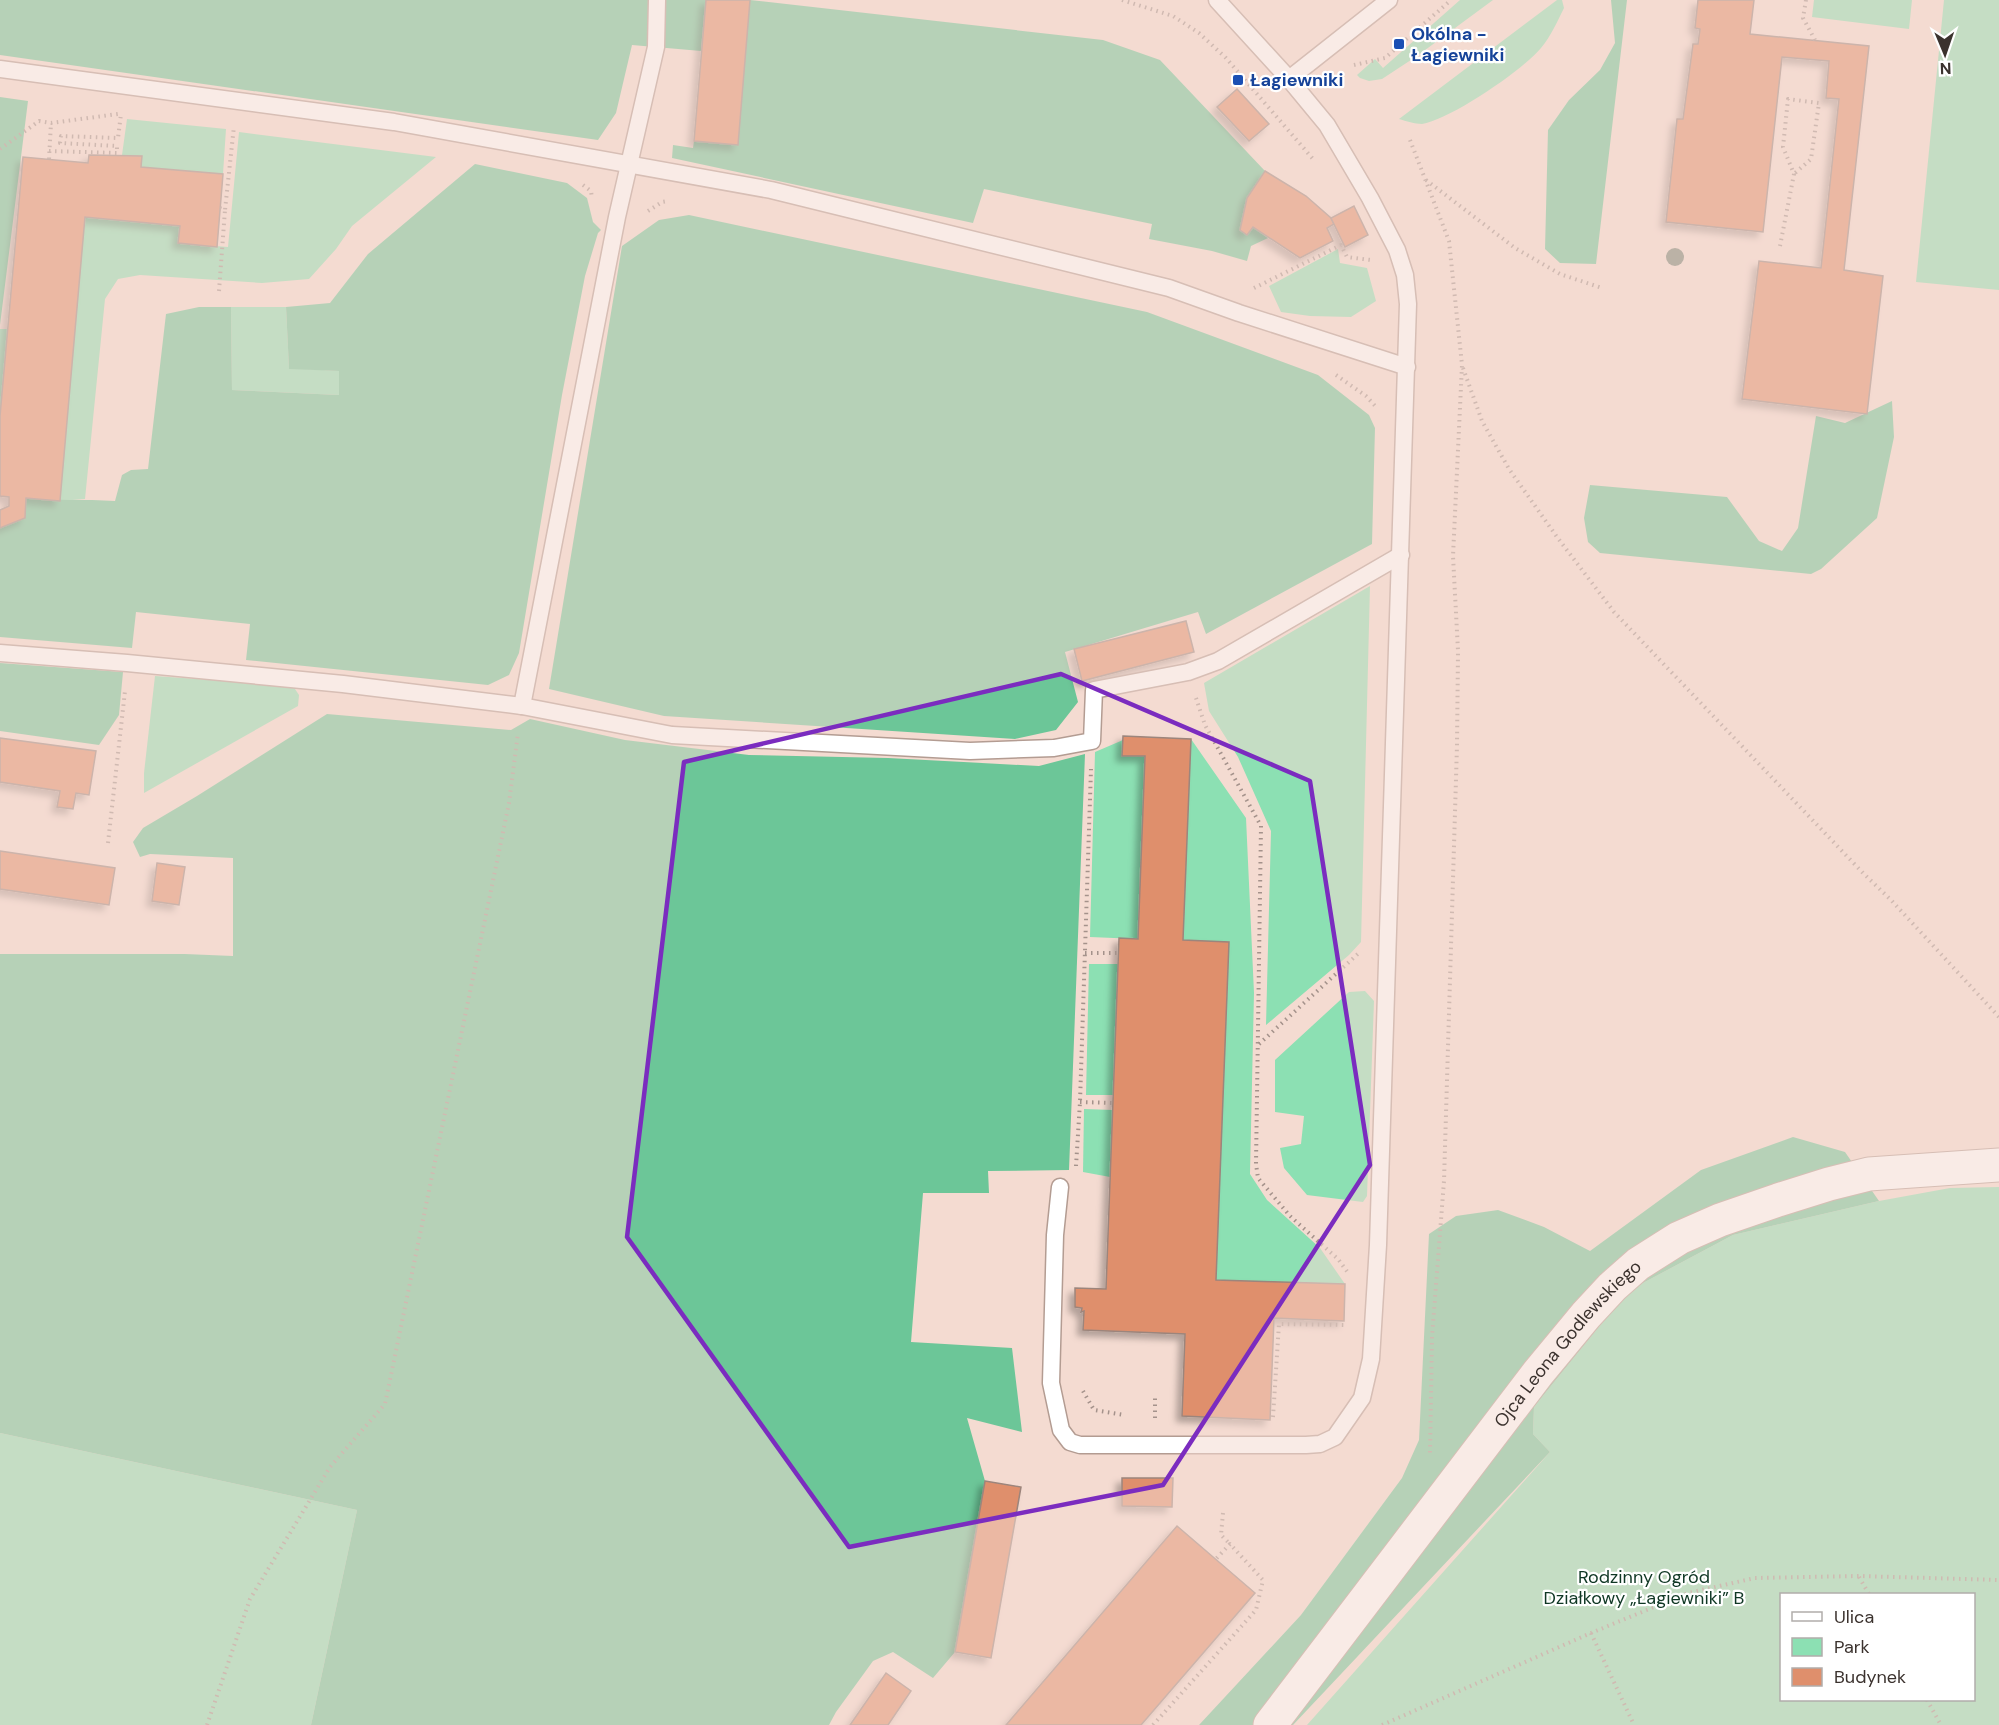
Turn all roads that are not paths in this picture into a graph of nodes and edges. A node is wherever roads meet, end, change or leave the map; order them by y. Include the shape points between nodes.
1 (657, 0) edge
2 (1217, 0) edge
3 (1389, 0) edge
4 (0, 69) edge
5 (1289, 79) junction
6 (629, 165) junction
7 (1407, 367) junction
8 (1401, 555) junction
9 (0, 653) edge
10 (522, 706) junction
11 (1999, 1165) edge
12 (1060, 1187) road end
13 (1270, 1725) edge

1 - 6 lane via 656,47
2 - 5 lane
3 - 5 lane
4 - 6 lane via 394,122
5 - 7 lane via 1327,125 1397,250 1408,304
6 - 7 lane via 782,193 1169,288
6 - 10 lane
7 - 8 lane
8 - 10 lane via 1218,661 1188,672 1094,690 1092,741 1054,748 970,751 684,735
8 - 12 lane via 1371,1359 1362,1398 1335,1437 1306,1445 1070,1442 1061,1430 1051,1383
9 - 10 lane via 343,684
11 - 13 street, Ojca Leona Godlewskiego via 1869,1174 1829,1184 1720,1220 1679,1238 1638,1264 1586,1315 1538,1372

